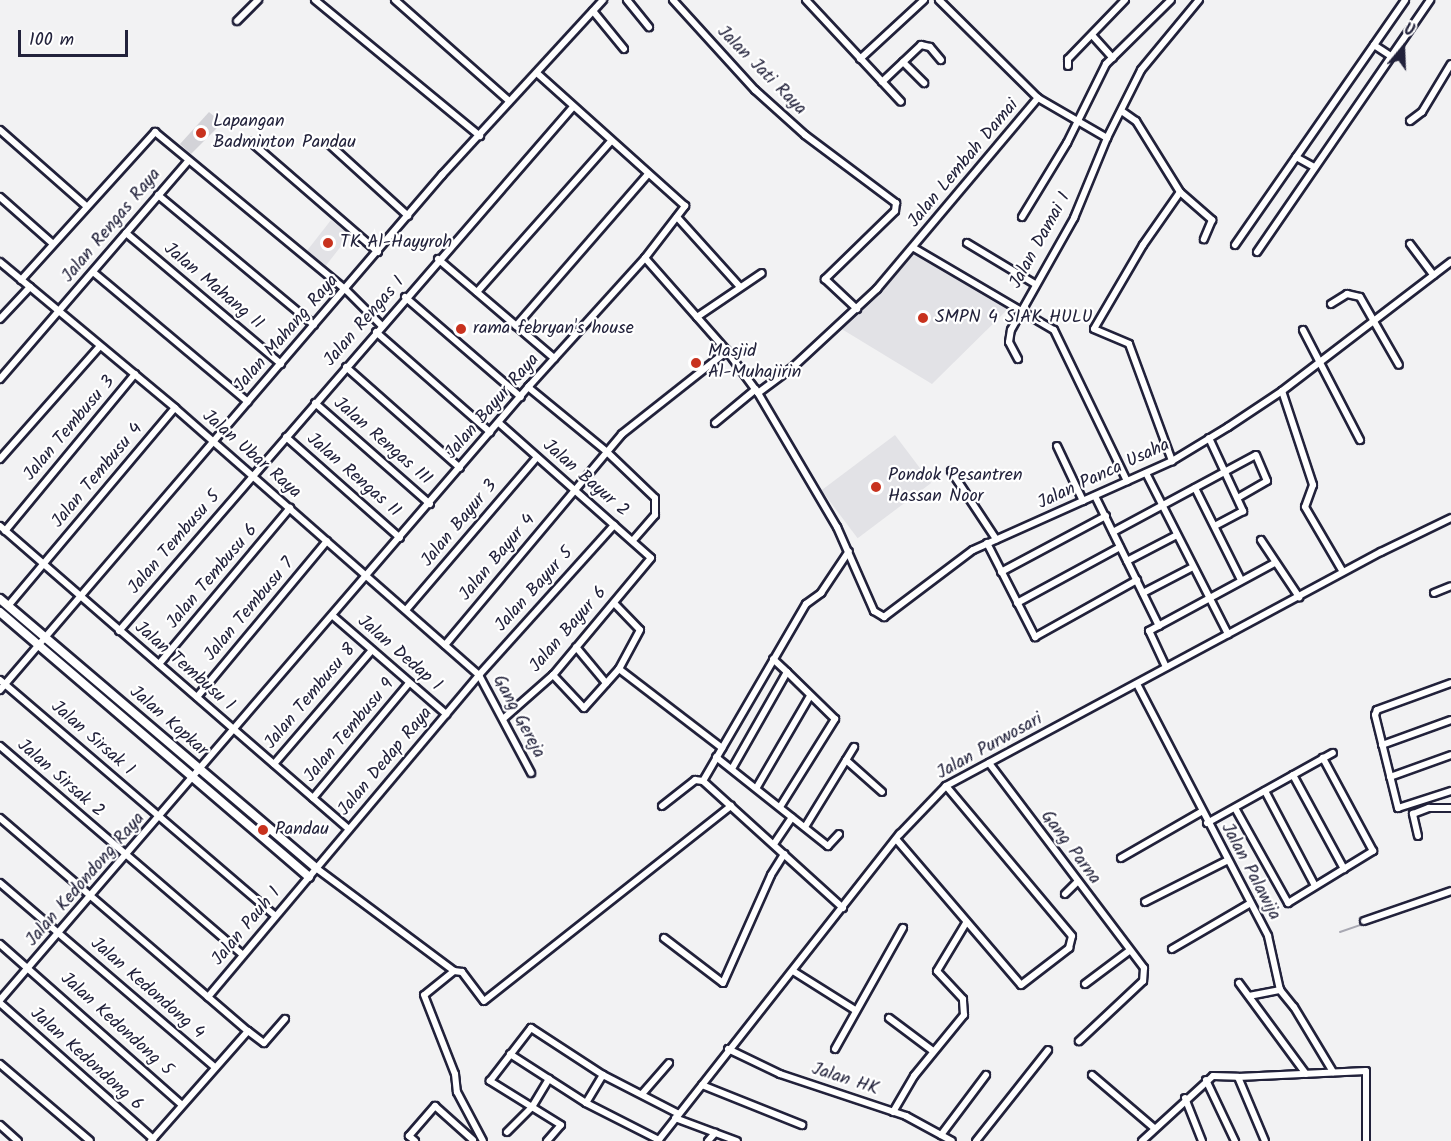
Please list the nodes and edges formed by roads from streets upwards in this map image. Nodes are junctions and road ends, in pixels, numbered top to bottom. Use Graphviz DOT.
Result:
graph roads {
  1 [pos="258,0"];
  2 [pos="315,0"];
  3 [pos="395,0"];
  4 [pos="603,0"];
  5 [pos="627,0"];
  6 [pos="673,0"];
  7 [pos="806,0"];
  8 [pos="924,0"];
  9 [pos="939,0"];
  10 [pos="1125,0"];
  11 [pos="1171,0"];
  12 [pos="1199,0"];
  13 [pos="1405,0"];
  14 [pos="1431,0"];
  15 [pos="593,10"];
  16 [pos="237,21"];
  17 [pos="649,27"];
  18 [pos="1092,35"];
  19 [pos="1374,45"];
  20 [pos="624,49"];
  21 [pos="1391,56"];
  22 [pos="1113,58"];
  23 [pos="860,59"];
  24 [pos="941,60"];
  25 [pos="903,62"];
  26 [pos="1451,64"];
  27 [pos="1068,66"];
  28 [pos="537,73"];
  29 [pos="882,82"];
  30 [pos="924,83"];
  31 [pos="1038,98"];
  32 [pos="509,101"];
  33 [pos="901,102"];
  34 [pos="572,108"];
  35 [pos="1123,112"];
  36 [pos="1078,121"];
  37 [pos="1410,121"];
  38 [pos="0,130"];
  39 [pos="480,136"];
  40 [pos="1107,138"];
  41 [pos="251,142"];
  42 [pos="610,142"];
  43 [pos="329,144"];
  44 [pos="1296,157"];
  45 [pos="188,161"];
  46 [pos="1314,168"];
  47 [pos="648,174"];
  48 [pos="1180,192"];
  49 [pos="158,195"];
  50 [pos="0,197"];
  51 [pos="85,205"];
  52 [pos="408,216"];
  53 [pos="677,216"];
  54 [pos="1022,218"];
  55 [pos="126,233"];
  56 [pos="1204,239"];
  57 [pos="52,243"];
  58 [pos="967,243"];
  59 [pos="1410,244"];
  60 [pos="1235,245"];
  61 [pos="914,248"];
  62 [pos="378,252"];
  63 [pos="1257,252"];
  64 [pos="645,258"];
  65 [pos="438,259"];
  66 [pos="0,262"];
  67 [pos="1451,262"];
  68 [pos="93,272"];
  69 [pos="762,273"];
  70 [pos="1433,275"];
  71 [pos="21,280"];
  72 [pos="1035,284"];
  73 [pos="30,287"];
  74 [pos="740,287"];
  75 [pos="346,290"];
  76 [pos="477,292"];
  77 [pos="405,297"];
  78 [pos="1330,304"];
  79 [pos="857,309"];
  80 [pos="1020,310"];
  81 [pos="60,312"];
  82 [pos="698,317"];
  83 [pos="0,319"];
  84 [pos="1375,319"];
  85 [pos="314,325"];
  86 [pos="382,326"];
  87 [pos="516,326"];
  88 [pos="1304,330"];
  89 [pos="376,332"];
  90 [pos="99,346"];
  91 [pos="728,351"];
  92 [pos="554,358"];
  93 [pos="1018,358"];
  94 [pos="1320,363"];
  95 [pos="281,364"];
  96 [pos="1399,365"];
  97 [pos="346,367"];
  98 [pos="135,374"];
  99 [pos="0,379"];
  100 [pos="528,387"];
  101 [pos="757,391"];
  102 [pos="1282,391"];
  103 [pos="520,397"];
  104 [pos="248,402"];
  105 [pos="315,403"];
  106 [pos="175,408"];
  107 [pos="499,423"];
  108 [pos="715,423"];
  109 [pos="490,432"];
  110 [pos="286,437"];
  111 [pos="1209,438"];
  112 [pos="1360,440"];
  113 [pos="215,443"];
  114 [pos="1057,446"];
  115 [pos="607,452"];
  116 [pos="537,457"];
  117 [pos="0,459"];
  118 [pos="1172,461"];
  119 [pos="460,468"];
  120 [pos="951,471"];
  121 [pos="1225,472"];
  122 [pos="1146,473"];
  123 [pos="253,475"];
  124 [pos="1127,481"];
  125 [pos="1195,488"];
  126 [pos="575,490"];
  127 [pos="1095,496"];
  128 [pos="1237,498"];
  129 [pos="1083,501"];
  130 [pos="430,504"];
  131 [pos="1162,505"];
  132 [pos="290,508"];
  133 [pos="1106,516"];
  134 [pos="1451,518"];
  135 [pos="614,525"];
  136 [pos="1215,526"];
  137 [pos="2,529"];
  138 [pos="1113,532"];
  139 [pos="1177,535"];
  140 [pos="400,538"];
  141 [pos="996,539"];
  142 [pos="633,540"];
  143 [pos="1261,540"];
  144 [pos="327,541"];
  145 [pos="987,543"];
  146 [pos="1120,547"];
  147 [pos="849,551"];
  148 [pos="651,558"];
  149 [pos="1127,561"];
  150 [pos="1275,562"];
  151 [pos="43,564"];
  152 [pos="1193,567"];
  153 [pos="1001,572"];
  154 [pos="1343,572"];
  155 [pos="367,576"];
  156 [pos="1137,580"];
  157 [pos="1241,580"];
  158 [pos="1451,586"];
  159 [pos="1143,593"];
  160 [pos="1434,593"];
  161 [pos="81,597"];
  162 [pos="1299,597"];
  163 [pos="1208,598"];
  164 [pos="0,599"];
  165 [pos="614,603"];
  166 [pos="1017,603"];
  167 [pos="4,609"];
  168 [pos="406,610"];
  169 [pos="333,616"];
  170 [pos="1159,626"];
  171 [pos="119,631"];
  172 [pos="1228,634"];
  173 [pos="46,638"];
  174 [pos="445,645"];
  175 [pos="39,646"];
  176 [pos="576,647"];
  177 [pos="372,650"];
  178 [pos="773,659"];
  179 [pos="159,664"];
  180 [pos="1166,668"];
  181 [pos="619,669"];
  182 [pos="787,672"];
  183 [pos="479,675"];
  184 [pos="553,675"];
  185 [pos="3,682"];
  186 [pos="606,682"];
  187 [pos="409,683"];
  188 [pos="1451,683"];
  189 [pos="1137,684"];
  190 [pos="0,690"];
  191 [pos="810,696"];
  192 [pos="196,697"];
  193 [pos="446,714"];
  194 [pos="504,718"];
  195 [pos="1451,720"];
  196 [pos="234,729"];
  197 [pos="1382,745"];
  198 [pos="0,746"];
  199 [pos="854,747"];
  200 [pos="722,748"];
  201 [pos="1333,753"];
  202 [pos="1451,755"];
  203 [pos="716,757"];
  204 [pos="1323,759"];
  205 [pos="846,760"];
  206 [pos="989,763"];
  207 [pos="274,764"];
  208 [pos="733,767"];
  209 [pos="200,770"];
  210 [pos="531,773"];
  211 [pos="1293,775"];
  212 [pos="1390,777"];
  213 [pos="193,778"];
  214 [pos="703,781"];
  215 [pos="946,786"];
  216 [pos="757,787"];
  217 [pos="1451,790"];
  218 [pos="1265,791"];
  219 [pos="882,792"];
  220 [pos="313,798"];
  221 [pos="662,806"];
  222 [pos="731,806"];
  223 [pos="780,807"];
  224 [pos="1235,808"];
  225 [pos="1451,808"];
  226 [pos="1201,812"];
  227 [pos="792,817"];
  228 [pos="0,818"];
  229 [pos="160,818"];
  230 [pos="1207,823"];
  231 [pos="805,827"];
  232 [pos="349,829"];
  233 [pos="839,834"];
  234 [pos="1418,836"];
  235 [pos="896,839"];
  236 [pos="774,844"];
  237 [pos="784,854"];
  238 [pos="303,857"];
  239 [pos="126,858"];
  240 [pos="1120,858"];
  241 [pos="1226,861"];
  242 [pos="297,867"];
  243 [pos="316,868"];
  244 [pos="1344,869"];
  245 [pos="309,877"];
  246 [pos="1078,881"];
  247 [pos="0,883"];
  248 [pos="1316,886"];
  249 [pos="1451,891"];
  250 [pos="1065,894"];
  251 [pos="91,897"];
  252 [pos="1145,902"];
  253 [pos="1249,904"];
  254 [pos="843,908"];
  255 [pos="275,916"];
  256 [pos="1364,921"];
  257 [pos="966,923"];
  258 [pos="903,928"];
  259 [pos="60,934"];
  260 [pos="664,938"];
  261 [pos="0,944"];
  262 [pos="1172,949"];
  263 [pos="1129,951"];
  264 [pos="242,954"];
  265 [pos="30,968"];
  266 [pos="454,971"];
  267 [pos="793,971"];
  268 [pos="1239,983"];
  269 [pos="1085,984"];
  270 [pos="1280,990"];
  271 [pos="1249,996"];
  272 [pos="208,997"];
  273 [pos="0,1001"];
  274 [pos="855,1010"];
  275 [pos="889,1018"];
  276 [pos="285,1019"];
  277 [pos="248,1031"];
  278 [pos="1079,1041"];
  279 [pos="728,1049"];
  280 [pos="835,1049"];
  281 [pos="1048,1050"];
  282 [pos="933,1051"];
  283 [pos="510,1054"];
  284 [pos="669,1063"];
  285 [pos="0,1064"];
  286 [pos="215,1067"];
  287 [pos="1333,1072"];
  288 [pos="1306,1074"];
  289 [pos="603,1075"];
  290 [pos="986,1075"];
  291 [pos="1092,1075"];
  292 [pos="1238,1077"];
  293 [pos="549,1079"];
  294 [pos="1206,1080"];
  295 [pos="702,1084"];
  296 [pos="642,1094"];
  297 [pos="1185,1098"];
  298 [pos="586,1102"];
  299 [pos="182,1105"];
  300 [pos="532,1107"];
  301 [pos="893,1112"];
  302 [pos="677,1116"];
  303 [pos="0,1125"];
  304 [pos="802,1125"];
  305 [pos="1154,1128"];
  306 [pos="507,1132"];
  307 [pos="714,1133"];
  308 [pos="941,1135"];
  309 [pos="477,1139"];
  310 [pos="152,1140"];
  311 [pos="658,1140"];
  312 [pos="18,1141"];
  313 [pos="90,1141"];
  314 [pos="415,1141"];
  315 [pos="547,1141"];
  316 [pos="708,1141"];
  317 [pos="737,1141"];
  318 [pos="952,1141"];
  319 [pos="976,1141"];
  320 [pos="1142,1141"];
  321 [pos="1202,1141"];
  322 [pos="1235,1141"];
  323 [pos="1265,1141"];
  324 [pos="1366,1141"];
  1 -- 16 [label="street"];
  2 -- 39 [label="street"];
  3 -- 32 [label="street"];
  4 -- 15 [label="street, Jalan Mahang Raya"];
  5 -- 17 [label="street"];
  6 -- 79 [label="street, Jalan Jati Raya"];
  7 -- 23 [label="street"];
  8 -- 23 [label="street"];
  9 -- 31 [label="street"];
  10 -- 18 [label="street"];
  11 -- 22 [label="street"];
  12 -- 35 [label="street"];
  13 -- 19 [label="street"];
  14 -- 21 [label="street"];
  15 -- 20 [label="street"];
  15 -- 28 [label="street, Jalan Mahang Raya"];
  18 -- 22 [label="street"];
  18 -- 27 [label="street"];
  19 -- 21 [label="street"];
  19 -- 44 [label="street"];
  21 -- 46 [label="street"];
  22 -- 36 [label="street"];
  23 -- 29 [label="street"];
  24 -- 25 [label="street"];
  25 -- 29 [label="street"];
  25 -- 30 [label="street"];
  26 -- 37 [label="street"];
  28 -- 32 [label="street, Jalan Mahang Raya"];
  28 -- 34 [label="street"];
  29 -- 33 [label="street"];
  31 -- 36 [label="street, Jalan Lembah Damai"];
  31 -- 61 [label="street, Jalan Lembah Damai"];
  32 -- 39 [label="street, Jalan Mahang Raya"];
  34 -- 42 [label="street"];
  34 -- 65 [label="street, Jalan Rengas I"];
  35 -- 40 [label="street"];
  35 -- 48 [label="street"];
  36 -- 40 [label="street, Jalan Lembah Damai"];
  36 -- 54 [label="street"];
  38 -- 51 [label="street"];
  39 -- 52 [label="street, Jalan Mahang Raya"];
  40 -- 72 [label="street, Jalan Damai I"];
  41 -- 62 [label="street"];
  42 -- 47 [label="street"];
  42 -- 76 [label="street"];
  43 -- 52 [label="street"];
  44 -- 46 [label="street"];
  44 -- 60 [label="street"];
  45 -- 49 [label="street, Jalan Rengas Raya"];
  45 -- 51 [label="street"];
  45 -- 75 [label="street"];
  46 -- 63 [label="street"];
  47 -- 53 [label="street"];
  47 -- 87 [label="street"];
  48 -- 56 [label="street"];
  48 -- 118 [label="street"];
  49 -- 55 [label="street, Jalan Rengas Raya"];
  49 -- 85 [label="street"];
  50 -- 57 [label="street"];
  51 -- 57 [label="street"];
  52 -- 62 [label="street, Jalan Mahang Raya"];
  53 -- 64 [label="street, Jalan Bayur Raya"];
  53 -- 74 [label="street"];
  55 -- 68 [label="street, Jalan Rengas Raya"];
  55 -- 95 [label="street, Jalan Mahang II"];
  57 -- 71 [label="street"];
  58 -- 72 [label="street"];
  59 -- 70 [label="street"];
  61 -- 79 [label="street, Jalan Lembah Damai"];
  61 -- 80 [label="street"];
  62 -- 75 [label="street, Jalan Mahang Raya"];
  64 -- 82 [label="street, Jalan Panca Usaha"];
  64 -- 92 [label="street, Jalan Bayur Raya"];
  65 -- 76 [label="street"];
  65 -- 77 [label="street, Jalan Rengas I"];
  66 -- 71 [label="street, Jalan Ubar Raya"];
  67 -- 70 [label="street, Jalan Panca Usaha"];
  68 -- 81 [label="street, Jalan Rengas Raya"];
  68 -- 104 [label="street"];
  69 -- 74 [label="street"];
  70 -- 84 [label="street, Jalan Panca Usaha"];
  71 -- 73 [label="street, Jalan Ubar Raya"];
  72 -- 80 [label="street, Jalan Damai I"];
  73 -- 81 [label="street, Jalan Ubar Raya"];
  73 -- 83 [label="street"];
  74 -- 82 [label="street"];
  75 -- 85 [label="street, Jalan Mahang Raya"];
  75 -- 86 [label="street"];
  76 -- 87 [label="street"];
  77 -- 86 [label="street, Jalan Rengas I"];
  77 -- 103 [label="street"];
  78 -- 84 [label="street"];
  79 -- 101 [label="street, Jalan Lembah Damai"];
  80 -- 93 [label="street, Jalan Damai I"];
  80 -- 124 [label="street"];
  81 -- 90 [label="street, Jalan Ubar Raya"];
  81 -- 99 [label="street, Jalan Rengas Raya"];
  82 -- 91 [label="street, Jalan Panca Usaha"];
  84 -- 94 [label="street, Jalan Panca Usaha"];
  84 -- 96 [label="street"];
  85 -- 95 [label="street, Jalan Mahang Raya"];
  86 -- 89 [label="street, Jalan Rengas I"];
  87 -- 92 [label="street"];
  88 -- 94 [label="street"];
  89 -- 97 [label="street, Jalan Rengas I"];
  89 -- 109 [label="street"];
  90 -- 98 [label="street, Jalan Ubar Raya"];
  90 -- 117 [label="street"];
  91 -- 101 [label="street, Jalan Panca Usaha"];
  91 -- 115 [label="street, Jalan Bayur 4"];
  92 -- 100 [label="street, Jalan Bayur Raya"];
  94 -- 102 [label="street, Jalan Panca Usaha"];
  94 -- 112 [label="street"];
  95 -- 104 [label="street, Jalan Mahang Raya"];
  97 -- 105 [label="street, Jalan Rengas I"];
  97 -- 119 [label="street"];
  98 -- 106 [label="street, Jalan Ubar Raya"];
  98 -- 137 [label="street, Jalan Tembusu 3"];
  100 -- 103 [label="street, Jalan Bayur Raya"];
  100 -- 115 [label="street"];
  101 -- 108 [label="street, Jalan Lembah Damai"];
  101 -- 147 [label="street, Jalan Panca Usaha"];
  102 -- 111 [label="street, Jalan Panca Usaha"];
  102 -- 154 [label="street"];
  103 -- 107 [label="street, Jalan Bayur Raya"];
  104 -- 113 [label="street, Jalan Mahang Raya"];
  105 -- 110 [label="street, Jalan Rengas I"];
  105 -- 130 [label="street, Jalan Rengas III"];
  106 -- 113 [label="street, Jalan Ubar Raya"];
  106 -- 151 [label="street, Jalan Tembusu 4"];
  107 -- 109 [label="street, Jalan Bayur Raya"];
  107 -- 116 [label="street, Jalan Bayur 2"];
  109 -- 119 [label="street, Jalan Bayur Raya"];
  110 -- 123 [label="street, Jalan Rengas I"];
  110 -- 140 [label="street, Jalan Rengas II"];
  111 -- 118 [label="street, Jalan Panca Usaha"];
  111 -- 121 [label="street"];
  113 -- 123 [label="street, Jalan Ubar Raya"];
  113 -- 161 [label="street, Jalan Mahang Raya"];
  114 -- 129 [label="street"];
  115 -- 126 [label="street, Jalan Bayur 4"];
  115 -- 142 [label="street"];
  116 -- 126 [label="street, Jalan Bayur 2"];
  116 -- 168 [label="street, Jalan Bayur 3"];
  118 -- 122 [label="street, Jalan Panca Usaha"];
  119 -- 130 [label="street, Jalan Bayur Raya"];
  120 -- 141 [label="street"];
  121 -- 125 [label="street"];
  121 -- 128 [label="street"];
  121 -- 128 [label="street"];
  122 -- 124 [label="street, Jalan Panca Usaha"];
  122 -- 131 [label="street"];
  123 -- 132 [label="street, Jalan Ubar Raya"];
  123 -- 171 [label="street, Jalan Tembusu 5"];
  124 -- 127 [label="street, Jalan Panca Usaha"];
  125 -- 131 [label="street"];
  125 -- 136 [label="street"];
  126 -- 135 [label="street, Jalan Bayur 2"];
  126 -- 174 [label="street, Jalan Bayur 4"];
  127 -- 129 [label="street, Jalan Panca Usaha"];
  127 -- 133 [label="street"];
  128 -- 136 [label="street"];
  129 -- 141 [label="street, Jalan Panca Usaha"];
  130 -- 140 [label="street, Jalan Bayur Raya"];
  131 -- 138 [label="street"];
  131 -- 139 [label="street"];
  132 -- 144 [label="street, Jalan Ubar Raya"];
  132 -- 179 [label="street, Jalan Tembusu 6"];
  133 -- 138 [label="street"];
  133 -- 153 [label="street"];
  134 -- 154 [label="street, Jalan Purwosari"];
  135 -- 142 [label="street, Jalan Bayur 2"];
  135 -- 183 [label="street, Jalan Bayur 5"];
  136 -- 157 [label="street"];
  137 -- 151 [label="street, Jalan Tembusu 1"];
  138 -- 146 [label="street"];
  139 -- 149 [label="street"];
  139 -- 152 [label="street"];
  140 -- 155 [label="street, Jalan Bayur Raya"];
  141 -- 145 [label="street, Jalan Panca Usaha"];
  142 -- 148 [label="street, Jalan Bayur 2"];
  143 -- 150 [label="street"];
  144 -- 155 [label="street, Jalan Ubar Raya"];
  144 -- 192 [label="street, Jalan Tembusu 7"];
  145 -- 147 [label="street, Jalan Panca Usaha"];
  145 -- 153 [label="street"];
  146 -- 149 [label="street"];
  146 -- 166 [label="street"];
  147 -- 178 [label="street"];
  148 -- 165 [label="street, Jalan Bayur 6"];
  149 -- 156 [label="street"];
  150 -- 157 [label="street"];
  150 -- 162 [label="street"];
  151 -- 161 [label="street, Jalan Tembusu 1"];
  151 -- 167 [label="street, Jalan Tembusu 4"];
  152 -- 159 [label="street"];
  152 -- 163 [label="street"];
  153 -- 166 [label="street"];
  154 -- 162 [label="street, Jalan Purwosari"];
  155 -- 168 [label="street, Jalan Ubar Raya"];
  155 -- 169 [label="street, Jalan Bayur Raya"];
  156 -- 159 [label="street"];
  156 -- 166 [label="street"];
  157 -- 163 [label="street"];
  158 -- 160 [label="street"];
  159 -- 170 [label="street"];
  161 -- 171 [label="street, Jalan Tembusu 1"];
  161 -- 173 [label="street, Jalan Mahang Raya"];
  162 -- 172 [label="street, Jalan Purwosari"];
  163 -- 170 [label="street"];
  163 -- 172 [label="street"];
  164 -- 167 [label="street, Jalan Kopkar"];
  165 -- 176 [label="street, Jalan Bayur 6"];
  165 -- 181 [label="street"];
  167 -- 173 [label="street, Jalan Kopkar"];
  167 -- 175 [label="street, Jalan Kopkar"];
  168 -- 174 [label="street, Jalan Ubar Raya"];
  169 -- 177 [label="street, Jalan Dedap 1"];
  169 -- 196 [label="street, Jalan Bayur Raya"];
  170 -- 180 [label="street"];
  171 -- 179 [label="street, Jalan Tembusu 1"];
  172 -- 180 [label="street, Jalan Purwosari"];
  173 -- 175 [label="street, Jalan Mahang Raya"];
  173 -- 209 [label="street, Jalan Kopkar"];
  174 -- 183 [label="street, Jalan Ubar Raya"];
  175 -- 185 [label="street, Jalan Mahang Raya"];
  175 -- 213 [label="street, Jalan Kopkar"];
  176 -- 184 [label="street, Jalan Bayur 6"];
  176 -- 186 [label="street"];
  177 -- 187 [label="street, Jalan Dedap 1"];
  177 -- 207 [label="street, Jalan Tembusu 8"];
  178 -- 182 [label="street"];
  178 -- 200 [label="street"];
  179 -- 192 [label="street, Jalan Tembusu 1"];
  180 -- 189 [label="street, Jalan Purwosari"];
  181 -- 186 [label="street"];
  181 -- 200 [label="street"];
  182 -- 191 [label="street"];
  182 -- 208 [label="street"];
  183 -- 193 [label="street, Jalan Dedap Raya"];
  183 -- 194 [label="street, Gang Gereja"];
  184 -- 186 [label="street"];
  184 -- 194 [label="street, Jalan Bayur 6"];
  185 -- 190 [label="street, Jalan Mahang Raya"];
  185 -- 229 [label="street, Jalan Sirsak 1"];
  187 -- 193 [label="street, Jalan Dedap 1"];
  187 -- 220 [label="street, Jalan Tembusu 9"];
  188 -- 197 [label="street"];
  189 -- 206 [label="street, Jalan Purwosari"];
  189 -- 226 [label="street, Jalan Palawija"];
  191 -- 216 [label="street"];
  191 -- 223 [label="street"];
  192 -- 196 [label="street, Jalan Tembusu 1"];
  193 -- 232 [label="street, Jalan Dedap Raya"];
  194 -- 210 [label="street, Gang Gereja"];
  195 -- 197 [label="street"];
  196 -- 207 [label="street, Jalan Tembusu 1"];
  196 -- 209 [label="street, Jalan Bayur Raya"];
  197 -- 212 [label="street"];
  198 -- 239 [label="street, Jalan Sirsak 2"];
  199 -- 205 [label="street"];
  200 -- 203 [label="street"];
  201 -- 204 [label="street"];
  202 -- 212 [label="street"];
  203 -- 208 [label="street"];
  203 -- 214 [label="street"];
  204 -- 211 [label="street"];
  204 -- 244 [label="street"];
  205 -- 219 [label="street"];
  205 -- 231 [label="street"];
  206 -- 215 [label="street, Jalan Purwosari"];
  206 -- 246 [label="street, Gang Parna"];
  207 -- 220 [label="street, Jalan Tembusu 1"];
  208 -- 216 [label="street"];
  209 -- 213 [label="street, Jalan Bayur Raya"];
  209 -- 238 [label="street, Jalan Kopkar"];
  211 -- 218 [label="street"];
  211 -- 244 [label="street"];
  212 -- 217 [label="street"];
  213 -- 229 [label="street, Jalan Kedondong Raya"];
  213 -- 242 [label="street, Jalan Kopkar"];
  214 -- 221 [label="street"];
  214 -- 222 [label="street"];
  215 -- 235 [label="street, Jalan Purwosari"];
  215 -- 257 [label="street"];
  216 -- 223 [label="street"];
  218 -- 224 [label="street"];
  218 -- 248 [label="street"];
  220 -- 232 [label="street, Jalan Tembusu 1"];
  222 -- 236 [label="street"];
  222 -- 266 [label="street"];
  223 -- 227 [label="street"];
  224 -- 230 [label="street"];
  224 -- 248 [label="street"];
  225 -- 234 [label="street"];
  226 -- 230 [label="street, Jalan Palawija"];
  226 -- 240 [label="street"];
  227 -- 231 [label="street"];
  227 -- 236 [label="street"];
  228 -- 251 [label="street"];
  229 -- 239 [label="street, Jalan Kedondong Raya"];
  229 -- 255 [label="street, Jalan Sirsak 1"];
  230 -- 241 [label="street, Jalan Palawija"];
  231 -- 233 [label="street"];
  232 -- 243 [label="street, Jalan Dedap Raya"];
  235 -- 254 [label="street, Jalan Purwosari"];
  235 -- 257 [label="street"];
  236 -- 237 [label="street"];
  237 -- 254 [label="street"];
  237 -- 260 [label="street"];
  238 -- 242 [label="street"];
  238 -- 243 [label="street, Jalan Kopkar"];
  239 -- 251 [label="street, Jalan Kedondong Raya"];
  239 -- 264 [label="street, Jalan Sirsak 2"];
  241 -- 252 [label="street"];
  241 -- 253 [label="street, Jalan Palawija"];
  242 -- 245 [label="street, Jalan Kopkar"];
  243 -- 245 [label="street, Jalan Dedap Raya"];
  243 -- 266 [label="street"];
  244 -- 248 [label="street"];
  245 -- 255 [label="street, Jalan Pauh 1"];
  246 -- 250 [label="street"];
  246 -- 263 [label="street, Gang Parna"];
  247 -- 259 [label="street, Jalan Kedondong 4"];
  249 -- 256 [label="street"];
  251 -- 259 [label="street, Jalan Kedondong Raya"];
  251 -- 272 [label="street"];
  253 -- 262 [label="street"];
  253 -- 270 [label="street, Jalan Palawija"];
  254 -- 267 [label="street, Jalan Purwosari"];
  255 -- 264 [label="street, Jalan Pauh 1"];
  257 -- 282 [label="street"];
  258 -- 274 [label="street"];
  259 -- 265 [label="street, Jalan Kedondong Raya"];
  259 -- 286 [label="street, Jalan Kedondong 4"];
  261 -- 265 [label="street, Jalan Kedondong 5"];
  263 -- 269 [label="street"];
  263 -- 278 [label="street, Gang Parna"];
  264 -- 272 [label="street, Jalan Pauh 1"];
  265 -- 273 [label="street, Jalan Kedondong Raya"];
  265 -- 299 [label="street, Jalan Kedondong 5"];
  266 -- 309 [label="street"];
  267 -- 274 [label="street"];
  267 -- 279 [label="street, Jalan Purwosari"];
  268 -- 271 [label="street"];
  270 -- 271 [label="street"];
  270 -- 287 [label="street, Jalan Palawija"];
  271 -- 288 [label="street"];
  272 -- 277 [label="street"];
  273 -- 310 [label="street, Jalan Kedondong 6"];
  274 -- 280 [label="street"];
  275 -- 282 [label="street"];
  276 -- 277 [label="street"];
  277 -- 286 [label="street"];
  279 -- 295 [label="street, Jalan Purwosari"];
  279 -- 301 [label="street, Jalan HK"];
  281 -- 319 [label="street"];
  282 -- 301 [label="street"];
  283 -- 289 [label="street"];
  283 -- 293 [label="street"];
  283 -- 300 [label="street"];
  284 -- 296 [label="street"];
  285 -- 313 [label="street"];
  286 -- 299 [label="street"];
  287 -- 288 [label="street"];
  287 -- 324 [label="street"];
  288 -- 292 [label="street"];
  289 -- 296 [label="street"];
  289 -- 298 [label="street"];
  290 -- 308 [label="street"];
  291 -- 305 [label="street"];
  292 -- 294 [label="street"];
  292 -- 323 [label="street"];
  293 -- 298 [label="street"];
  293 -- 300 [label="street"];
  294 -- 297 [label="street"];
  294 -- 322 [label="street"];
  295 -- 302 [label="street, Jalan Purwosari"];
  295 -- 304 [label="street"];
  296 -- 302 [label="street"];
  297 -- 305 [label="street"];
  297 -- 321 [label="street"];
  298 -- 311 [label="street"];
  299 -- 310 [label="street"];
  300 -- 306 [label="street"];
  300 -- 315 [label="street"];
  301 -- 308 [label="street, Jalan HK"];
  302 -- 307 [label="street"];
  302 -- 311 [label="street, Jalan Purwosari"];
  303 -- 312 [label="street"];
  305 -- 320 [label="street"];
  307 -- 316 [label="street"];
  307 -- 317 [label="street"];
  308 -- 318 [label="street, Jalan HK"];
  309 -- 314 [label="street"];
}
